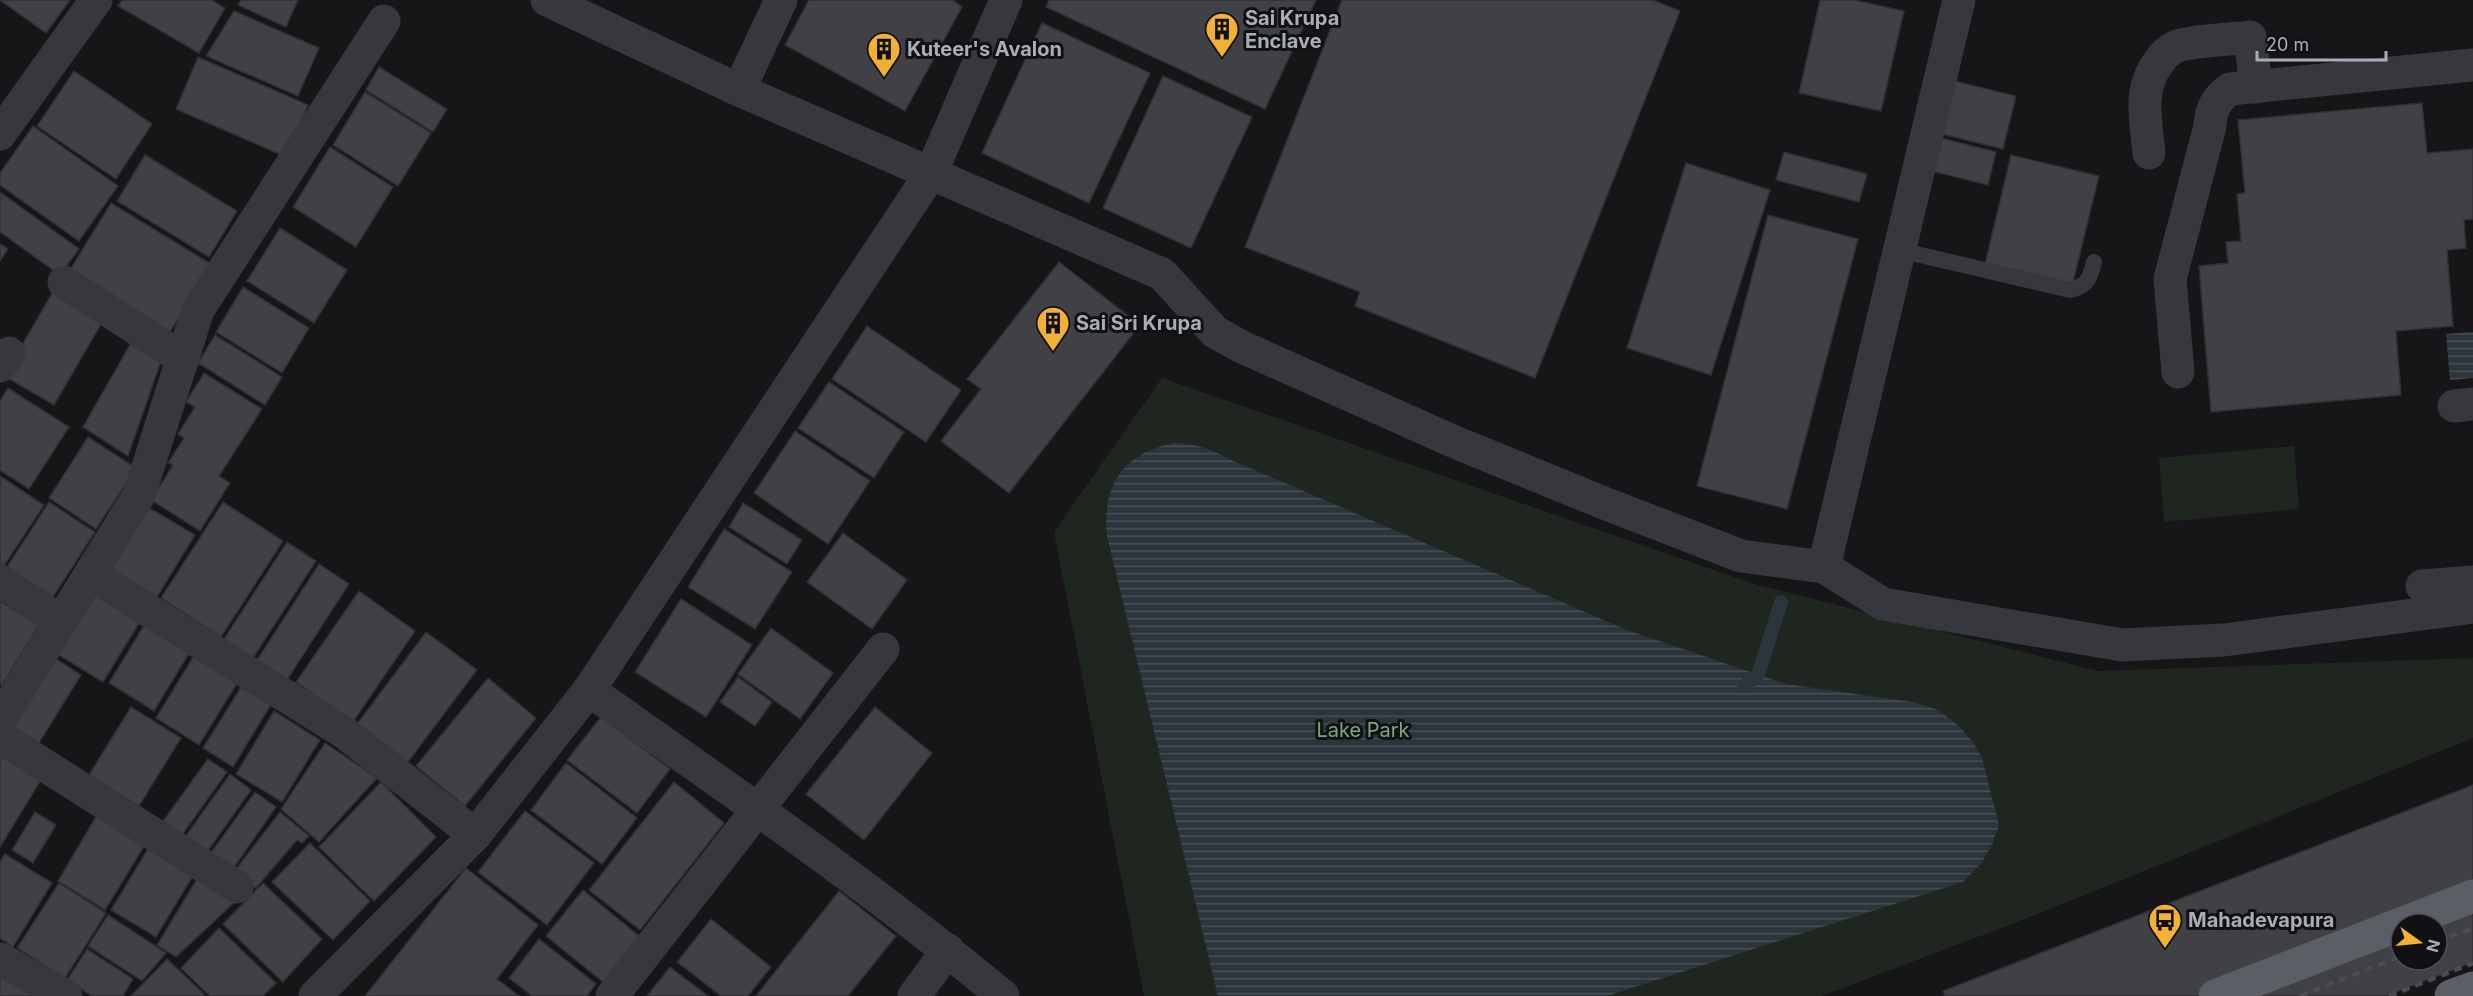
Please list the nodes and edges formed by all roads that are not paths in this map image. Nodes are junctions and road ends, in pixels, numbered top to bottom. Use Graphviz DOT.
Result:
graph roads {
  1 [pos="96,0"];
  2 [pos="547,0"];
  3 [pos="781,0"];
  4 [pos="1006,0"];
  5 [pos="1959,0"];
  6 [pos="384,21"];
  7 [pos="2473,65"];
  8 [pos="2256,87"];
  9 [pos="740,90"];
  10 [pos="0,134"];
  11 [pos="2149,153"];
  12 [pos="931,173"];
  13 [pos="1899,250"];
  14 [pos="2094,262"];
  15 [pos="64,282"];
  16 [pos="183,359"];
  17 [pos="2178,372"];
  18 [pos="1824,567"];
  19 [pos="90,574"];
  20 [pos="0,581"];
  21 [pos="2473,582"];
  22 [pos="2422,586"];
  23 [pos="2473,607"];
  24 [pos="62,621"];
  25 [pos="884,648"];
  26 [pos="589,690"];
  27 [pos="0,720"];
  28 [pos="0,737"];
  29 [pos="758,809"];
  30 [pos="475,835"];
  31 [pos="237,887"];
  32 [pos="2473,896"];
  33 [pos="948,950"];
  34 [pos="0,959"];
  35 [pos="2473,988"];
  36 [pos="66,996"];
  37 [pos="315,996"];
  38 [pos="612,996"];
  39 [pos="914,996"];
  40 [pos="1003,996"];
  41 [pos="2215,996"];
  42 [pos="2451,996"];
  1 -- 10 [label="street"];
  2 -- 9 [label="street"];
  3 -- 9 [label="street"];
  4 -- 12 [label="street"];
  5 -- 13 [label="street"];
  6 -- 16 [label="street"];
  7 -- 8 [label="street"];
  8 -- 11 [label="street"];
  8 -- 17 [label="street"];
  9 -- 12 [label="street"];
  12 -- 18 [label="street"];
  12 -- 26 [label="street"];
  13 -- 14 [label="lane"];
  13 -- 18 [label="street"];
  15 -- 16 [label="street"];
  16 -- 19 [label="street"];
  18 -- 23 [label="street"];
  19 -- 24 [label="street"];
  19 -- 30 [label="street"];
  20 -- 24 [label="street"];
  21 -- 22 [label="street"];
  24 -- 27 [label="street"];
  25 -- 29 [label="street"];
  26 -- 29 [label="street"];
  26 -- 30 [label="street"];
  28 -- 31 [label="street"];
  29 -- 33 [label="street"];
  29 -- 38 [label="street"];
  30 -- 37 [label="street"];
  32 -- 41 [label="highway"];
  33 -- 39 [label="street"];
  33 -- 40 [label="street"];
  34 -- 36 [label="street"];
  35 -- 42 [label="highway"];
}
